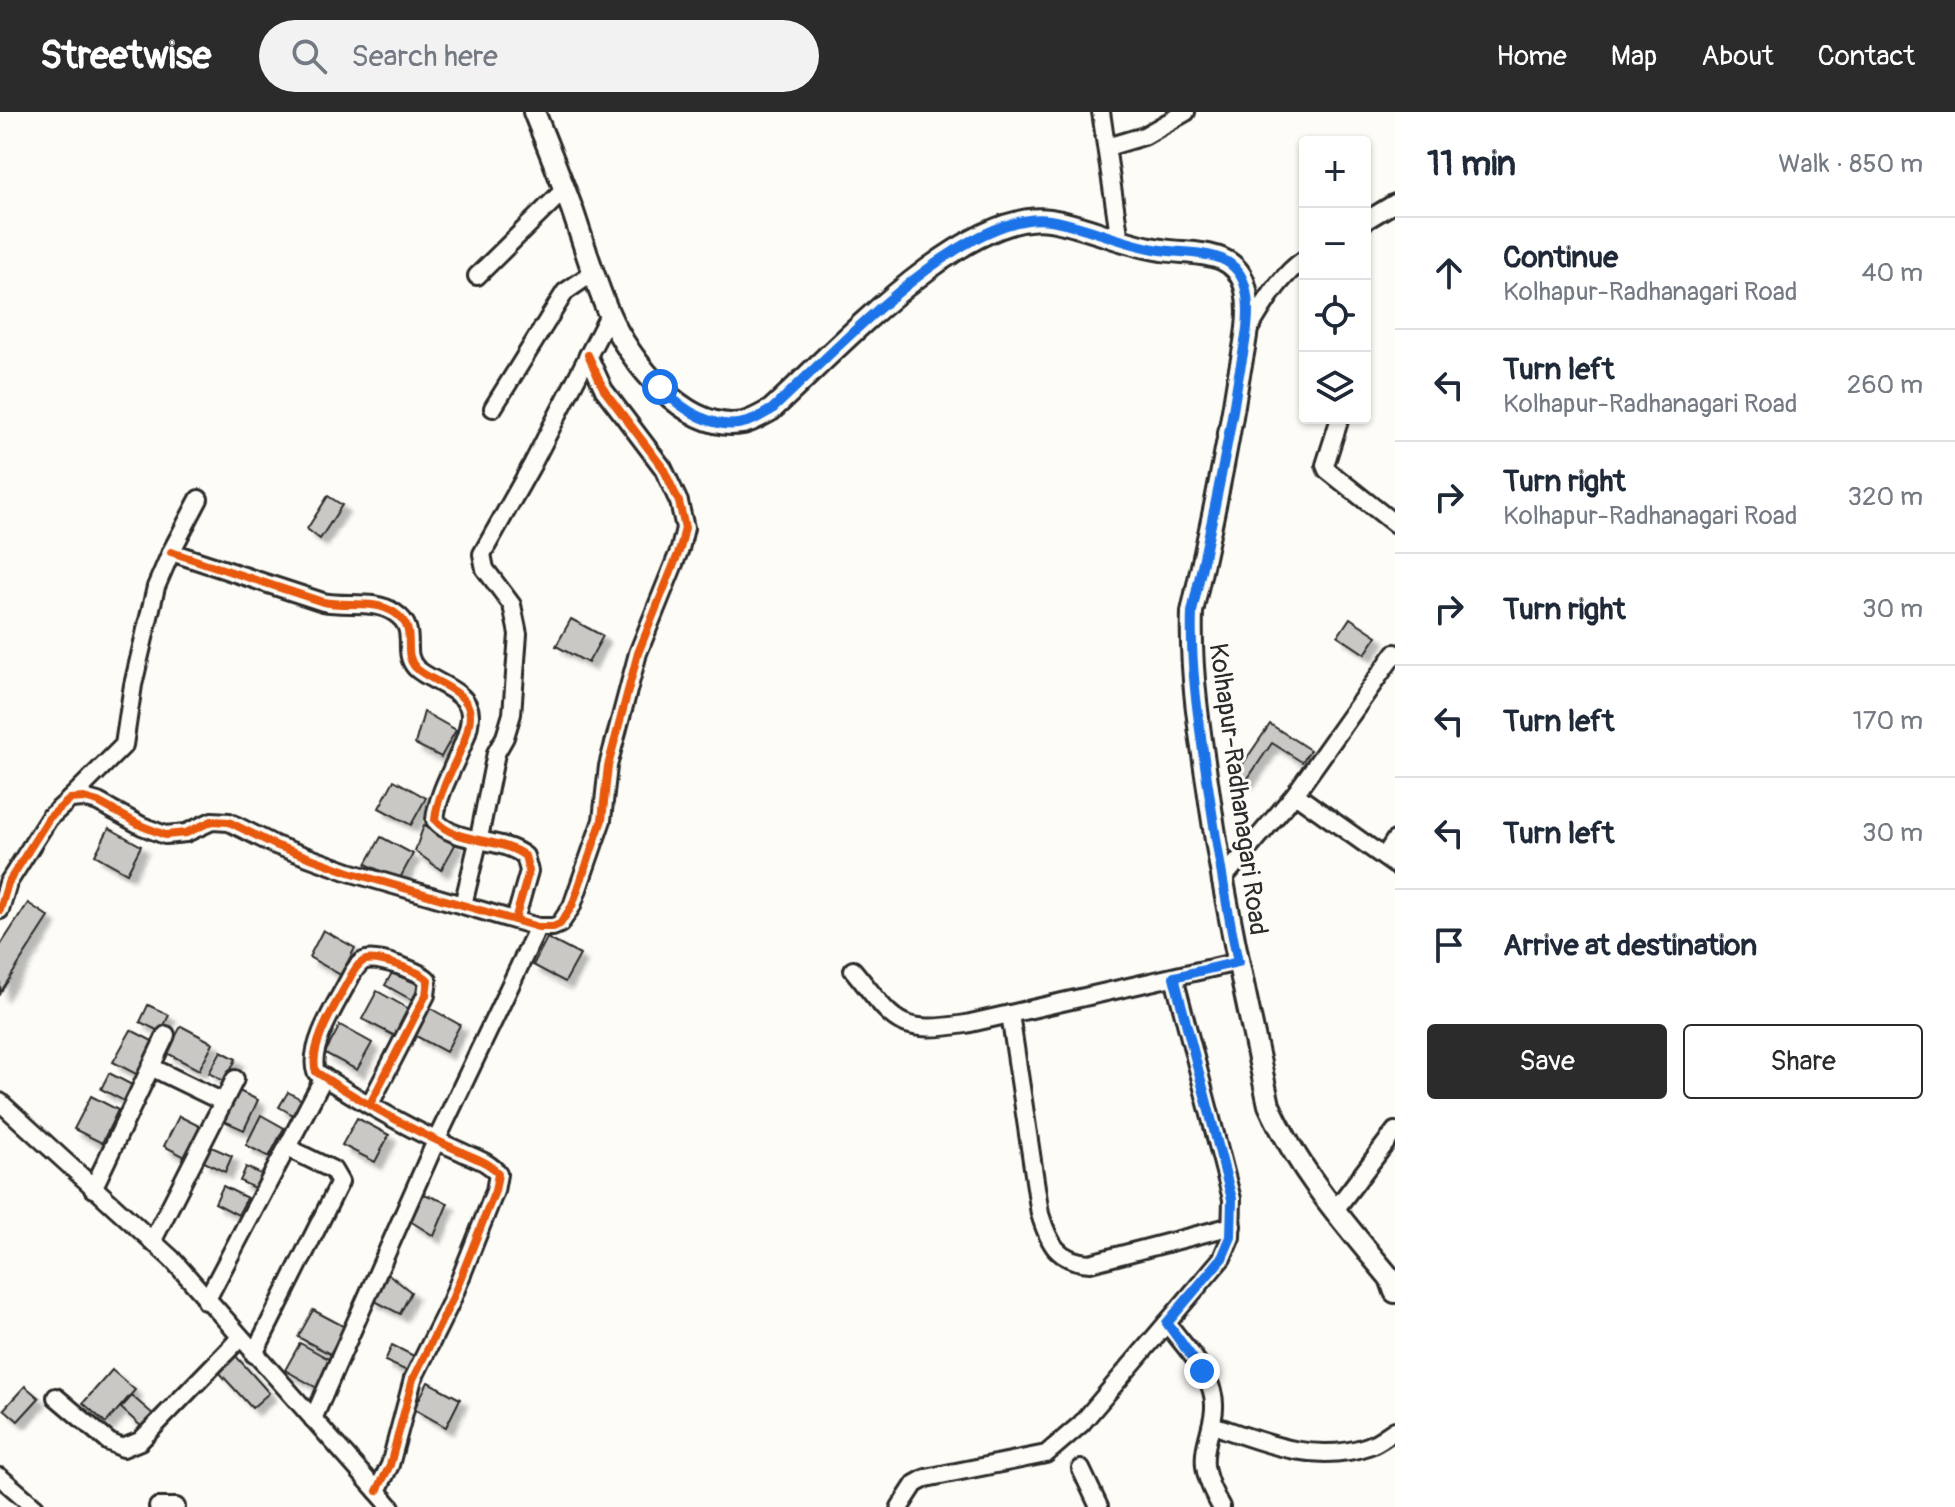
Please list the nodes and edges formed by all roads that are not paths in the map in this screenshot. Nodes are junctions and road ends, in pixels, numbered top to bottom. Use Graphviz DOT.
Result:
graph roads {
  1 [pos="534,112"];
  2 [pos="1101,112"];
  3 [pos="1186,112"];
  4 [pos="1107,147"];
  5 [pos="565,189"];
  6 [pos="1395,203"];
  7 [pos="1371,217"];
  8 [pos="1120,241"];
  9 [pos="1299,263"];
  10 [pos="594,272"];
  11 [pos="477,276"];
  12 [pos="609,315"];
  13 [pos="1246,333"];
  14 [pos="588,355"];
  15 [pos="493,408"];
  16 [pos="1338,424"];
  17 [pos="199,499"];
  18 [pos="1395,524"];
  19 [pos="171,552"];
  20 [pos="1395,653"];
  21 [pos="1295,794"];
  22 [pos="70,799"];
  23 [pos="479,838"];
  24 [pos="1395,840"];
  25 [pos="1389,861"];
  26 [pos="1221,881"];
  27 [pos="463,905"];
  28 [pos="0,910"];
  29 [pos="515,920"];
  30 [pos="538,927"];
  31 [pos="1238,962"];
  32 [pos="853,970"];
  33 [pos="1174,977"];
  34 [pos="1010,1014"];
  35 [pos="166,1035"];
  36 [pos="151,1067"];
  37 [pos="324,1077"];
  38 [pos="235,1079"];
  39 [pos="0,1102"];
  40 [pos="223,1102"];
  41 [pos="370,1104"];
  42 [pos="1395,1131"];
  43 [pos="436,1141"];
  44 [pos="288,1148"];
  45 [pos="93,1189"];
  46 [pos="1335,1210"];
  47 [pos="1232,1226"];
  48 [pos="152,1242"];
  49 [pos="1395,1292"];
  50 [pos="206,1301"];
  51 [pos="1167,1323"];
  52 [pos="240,1338"];
  53 [pos="254,1354"];
  54 [pos="56,1397"];
  55 [pos="313,1419"];
  56 [pos="1213,1425"];
  57 [pos="1395,1430"];
  58 [pos="1081,1469"];
  59 [pos="0,1477"];
  60 [pos="377,1491"];
  61 [pos="35,1507"];
  62 [pos="158,1507"];
  63 [pos="176,1507"];
  64 [pos="391,1507"];
  65 [pos="900,1507"];
  66 [pos="1099,1507"];
  67 [pos="1221,1507"];
  1 -- 5 [label="main road, Kolhapur-Radhanagari Road"];
  2 -- 4 [label="street"];
  3 -- 4 [label="street"];
  4 -- 8 [label="street"];
  5 -- 10 [label="main road, Kolhapur-Radhanagari Road"];
  5 -- 11 [label="street"];
  6 -- 7 [label="street"];
  8 -- 12 [label="main road, Kolhapur-Radhanagari Road"];
  8 -- 13 [label="main road, Kolhapur-Radhanagari Road"];
  9 -- 13 [label="street"];
  10 -- 12 [label="main road, Kolhapur-Radhanagari Road"];
  10 -- 15 [label="street"];
  12 -- 14 [label="street"];
  13 -- 26 [label="main road, Kolhapur-Radhanagari Road"];
  14 -- 23 [label="street"];
  14 -- 30 [label="street"];
  16 -- 18 [label="street"];
  17 -- 19 [label="street"];
  19 -- 22 [label="street"];
  19 -- 23 [label="street"];
  20 -- 21 [label="street"];
  21 -- 25 [label="street"];
  21 -- 26 [label="street"];
  22 -- 27 [label="street"];
  22 -- 28 [label="street"];
  23 -- 27 [label="street"];
  23 -- 29 [label="street"];
  24 -- 25 [label="street"];
  26 -- 31 [label="main road, Kolhapur-Radhanagari Road"];
  27 -- 29 [label="street"];
  29 -- 30 [label="street"];
  30 -- 43 [label="street"];
  31 -- 33 [label="street"];
  31 -- 46 [label="main road, Kolhapur-Radhanagari Road"];
  32 -- 34 [label="street"];
  33 -- 34 [label="street"];
  33 -- 47 [label="street"];
  34 -- 47 [label="street"];
  35 -- 36 [label="street"];
  36 -- 40 [label="street"];
  36 -- 45 [label="street"];
  37 -- 41 [label="street"];
  37 -- 41 [label="street"];
  37 -- 44 [label="street"];
  38 -- 40 [label="street"];
  39 -- 45 [label="street"];
  40 -- 48 [label="street"];
  41 -- 43 [label="street"];
  42 -- 46 [label="street"];
  43 -- 55 [label="street"];
  43 -- 60 [label="street"];
  44 -- 50 [label="street"];
  44 -- 53 [label="street"];
  45 -- 48 [label="street"];
  46 -- 49 [label="main road, Kolhapur-Radhanagari Road"];
  47 -- 51 [label="street"];
  48 -- 50 [label="street"];
  50 -- 52 [label="street"];
  51 -- 56 [label="street"];
  51 -- 65 [label="street"];
  52 -- 53 [label="street"];
  52 -- 54 [label="street"];
  53 -- 55 [label="street"];
  55 -- 60 [label="street"];
  56 -- 57 [label="street"];
  56 -- 67 [label="street"];
  58 -- 66 [label="street"];
  59 -- 61 [label="street"];
  60 -- 64 [label="street"];
  62 -- 63 [label="street"];
}
